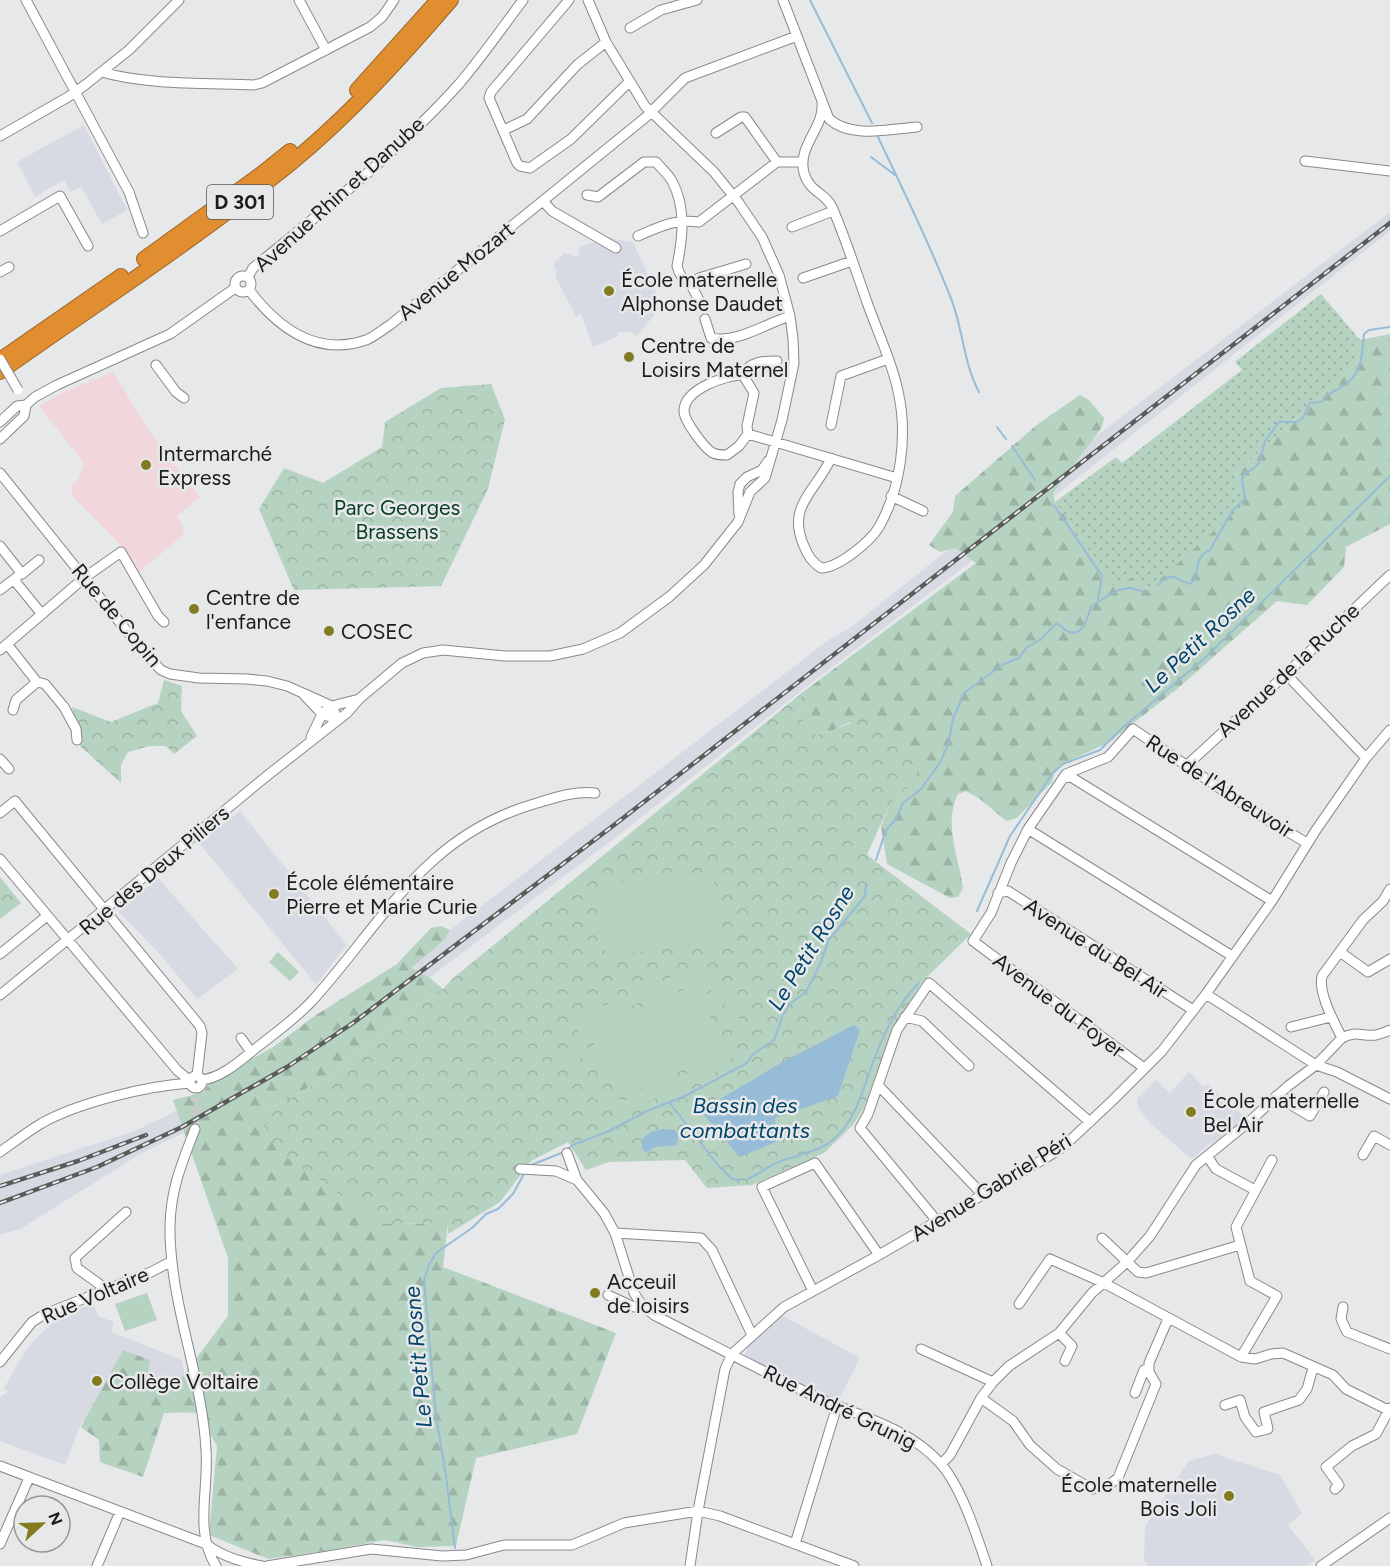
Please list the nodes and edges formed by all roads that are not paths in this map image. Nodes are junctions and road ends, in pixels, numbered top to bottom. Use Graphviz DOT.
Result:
graph roads {
  1 [pos="26,0"];
  2 [pos="179,0"];
  3 [pos="299,0"];
  4 [pos="394,0"];
  5 [pos="427,0"];
  6 [pos="438,0"];
  7 [pos="451,0"];
  8 [pos="524,0"];
  9 [pos="569,0"];
  10 [pos="588,0"];
  11 [pos="698,0"];
  12 [pos="783,0"];
  13 [pos="686,1"];
  14 [pos="630,28"];
  15 [pos="797,36"];
  16 [pos="606,42"];
  17 [pos="326,50"];
  18 [pos="102,72"];
  19 [pos="629,82"];
  20 [pos="359,87"];
  21 [pos="74,92"];
  22 [pos="822,104"];
  23 [pos="650,111"];
  24 [pos="917,127"];
  25 [pos="504,130"];
  26 [pos="716,133"];
  27 [pos="0,136"];
  28 [pos="1305,161"];
  29 [pos="777,162"];
  30 [pos="802,162"];
  31 [pos="1390,171"];
  32 [pos="587,195"];
  33 [pos="734,195"];
  34 [pos="543,201"];
  35 [pos="833,211"];
  36 [pos="683,220"];
  37 [pos="792,227"];
  38 [pos="0,231"];
  39 [pos="143,233"];
  40 [pos="638,236"];
  41 [pos="88,246"];
  42 [pos="616,248"];
  43 [pos="852,261"];
  44 [pos="746,264"];
  45 [pos="248,277"];
  46 [pos="803,278"];
  47 [pos="690,283"];
  48 [pos="235,288"];
  49 [pos="249,290"];
  50 [pos="700,302"];
  51 [pos="790,316"];
  52 [pos="705,319"];
  53 [pos="0,359"];
  54 [pos="888,359"];
  55 [pos="777,362"];
  56 [pos="156,365"];
  57 [pos="0,372"];
  58 [pos="743,375"];
  59 [pos="184,398"];
  60 [pos="26,405"];
  61 [pos="0,422"];
  62 [pos="831,425"];
  63 [pos="748,434"];
  64 [pos="0,439"];
  65 [pos="777,441"];
  66 [pos="831,458"];
  67 [pos="1,475"];
  68 [pos="897,478"];
  69 [pos="891,496"];
  70 [pos="923,511"];
  71 [pos="0,546"];
  72 [pos="39,560"];
  73 [pos="1390,575"];
  74 [pos="18,577"];
  75 [pos="84,578"];
  76 [pos="1,589"];
  77 [pos="41,613"];
  78 [pos="164,622"];
  79 [pos="4,647"];
  80 [pos="1287,674"];
  81 [pos="38,682"];
  82 [pos="302,692"];
  83 [pos="359,699"];
  84 [pos="332,706"];
  85 [pos="13,710"];
  86 [pos="322,714"];
  87 [pos="338,720"];
  88 [pos="1390,730"];
  89 [pos="77,740"];
  90 [pos="307,744"];
  91 [pos="1366,758"];
  92 [pos="0,759"];
  93 [pos="1185,766"];
  94 [pos="9,769"];
  95 [pos="1063,778"];
  96 [pos="595,793"];
  97 [pos="0,813"];
  98 [pos="1030,826"];
  99 [pos="1307,843"];
  100 [pos="0,859"];
  101 [pos="1390,889"];
  102 [pos="998,892"];
  103 [pos="1272,901"];
  104 [pos="104,911"];
  105 [pos="47,915"];
  106 [pos="68,940"];
  107 [pos="1340,952"];
  108 [pos="0,954"];
  109 [pos="1232,957"];
  110 [pos="1390,959"];
  111 [pos="1206,994"];
  112 [pos="0,995"];
  113 [pos="1193,1010"];
  114 [pos="905,1017"];
  115 [pos="1331,1017"];
  116 [pos="1291,1027"];
  117 [pos="1390,1030"];
  118 [pos="241,1038"];
  119 [pos="1342,1038"];
  120 [pos="251,1052"];
  121 [pos="1317,1065"];
  122 [pos="969,1066"];
  123 [pos="1144,1068"];
  124 [pos="196,1085"];
  125 [pos="878,1085"];
  126 [pos="1324,1092"];
  127 [pos="1276,1096"];
  128 [pos="1390,1099"];
  129 [pos="1090,1122"];
  130 [pos="195,1129"];
  131 [pos="1390,1145"];
  132 [pos="0,1152"];
  133 [pos="567,1153"];
  134 [pos="1363,1155"];
  135 [pos="1207,1156"];
  136 [pos="1272,1160"];
  137 [pos="520,1168"];
  138 [pos="577,1180"];
  139 [pos="1255,1190"];
  140 [pos="982,1194"];
  141 [pos="126,1212"];
  142 [pos="937,1221"];
  143 [pos="615,1233"];
  144 [pos="1102,1238"];
  145 [pos="1240,1245"];
  146 [pos="879,1255"];
  147 [pos="171,1261"];
  148 [pos="1126,1262"];
  149 [pos="1104,1283"];
  150 [pos="106,1289"];
  151 [pos="813,1291"];
  152 [pos="608,1295"];
  153 [pos="1019,1304"];
  154 [pos="642,1305"];
  155 [pos="1343,1306"];
  156 [pos="1168,1319"];
  157 [pos="1059,1332"];
  158 [pos="752,1335"];
  159 [pos="921,1349"];
  160 [pos="1390,1349"];
  161 [pos="732,1354"];
  162 [pos="1241,1357"];
  163 [pos="1065,1361"];
  164 [pos="0,1362"];
  165 [pos="1313,1368"];
  166 [pos="1149,1369"];
  167 [pos="993,1382"];
  168 [pos="1135,1393"];
  169 [pos="981,1398"];
  170 [pos="837,1406"];
  171 [pos="1225,1406"];
  172 [pos="1390,1409"];
  173 [pos="941,1464"];
  174 [pos="0,1467"];
  175 [pos="29,1478"];
  176 [pos="1335,1489"];
  177 [pos="698,1511"];
  178 [pos="120,1512"];
  179 [pos="1389,1521"];
  180 [pos="0,1544"];
  181 [pos="206,1544"];
  182 [pos="795,1544"];
  183 [pos="218,1553"];
  184 [pos="230,1562"];
  185 [pos="215,1564"];
  186 [pos="97,1566"];
  187 [pos="262,1566"];
  188 [pos="267,1566"];
  189 [pos="690,1566"];
  190 [pos="854,1566"];
  191 [pos="987,1566"];
  192 [pos="1321,1566"];
  1 -- 21 [label="street"];
  2 -- 18 [label="street"];
  3 -- 17 [label="street"];
  4 -- 17 [label="street"];
  5 -- 20 [label="highway"];
  6 -- 20 [label="highway, D 301"];
  7 -- 57 [label="highway, D 301"];
  8 -- 45 [label="street, Avenue Rhin et Danube"];
  9 -- 25 [label="street"];
  10 -- 16 [label="street, Rue des Deux Piliers"];
  11 -- 13 [label="street"];
  12 -- 15 [label="street"];
  13 -- 14 [label="street"];
  15 -- 22 [label="street"];
  15 -- 23 [label="street, Avenue Mozart"];
  16 -- 19 [label="street, Rue des Deux Piliers"];
  16 -- 25 [label="street"];
  17 -- 18 [label="street"];
  18 -- 21 [label="street"];
  19 -- 23 [label="street, Rue des Deux Piliers"];
  19 -- 25 [label="street"];
  20 -- 53 [label="highway, D 301"];
  21 -- 27 [label="street"];
  21 -- 39 [label="street"];
  22 -- 24 [label="street"];
  22 -- 30 [label="street"];
  23 -- 33 [label="street, Rue des Deux Piliers"];
  23 -- 34 [label="street, Avenue Mozart"];
  26 -- 29 [label="street"];
  28 -- 31 [label="street"];
  29 -- 30 [label="street"];
  29 -- 33 [label="street"];
  30 -- 35 [label="street"];
  32 -- 36 [label="street"];
  33 -- 36 [label="street"];
  33 -- 51 [label="street, Rue des Deux Piliers"];
  34 -- 42 [label="street"];
  34 -- 49 [label="street, Avenue Mozart"];
  35 -- 37 [label="street"];
  35 -- 43 [label="street"];
  36 -- 40 [label="street"];
  36 -- 47 [label="street"];
  38 -- 41 [label="street"];
  43 -- 46 [label="street"];
  43 -- 54 [label="street"];
  44 -- 47 [label="street"];
  45 -- 48 [label="street"];
  45 -- 49 [label="street"];
  47 -- 50 [label="street"];
  48 -- 49 [label="street"];
  48 -- 60 [label="street, Avenue Rhin et Danube"];
  51 -- 52 [label="street"];
  51 -- 65 [label="street, Rue des Deux Piliers"];
  53 -- 60 [label="street, bridge"];
  54 -- 62 [label="street"];
  54 -- 68 [label="street"];
  55 -- 58 [label="street"];
  56 -- 59 [label="street"];
  58 -- 63 [label="street"];
  58 -- 63 [label="street"];
  60 -- 61 [label="street, Avenue Rhin et Danube"];
  60 -- 64 [label="street"];
  63 -- 65 [label="street"];
  65 -- 66 [label="street"];
  65 -- 83 [label="street, Rue des Deux Piliers"];
  66 -- 68 [label="street"];
  66 -- 69 [label="street"];
  67 -- 75 [label="street, Rue de Copin"];
  68 -- 69 [label="street"];
  69 -- 70 [label="street"];
  71 -- 74 [label="street"];
  72 -- 74 [label="street"];
  73 -- 80 [label="street, Avenue de la Ruche"];
  74 -- 76 [label="street"];
  74 -- 77 [label="street"];
  75 -- 77 [label="street"];
  75 -- 78 [label="street"];
  75 -- 82 [label="street, Rue de Copin"];
  77 -- 79 [label="street"];
  79 -- 81 [label="street"];
  80 -- 91 [label="street"];
  80 -- 93 [label="street, Avenue de la Ruche"];
  81 -- 85 [label="street"];
  81 -- 89 [label="street"];
  82 -- 84 [label="street, Rue de Copin"];
  82 -- 86 [label="street"];
  83 -- 84 [label="street, Rue des Deux Piliers"];
  83 -- 87 [label="street, Rue des Deux Piliers"];
  84 -- 86 [label="street, Rue des Deux Piliers"];
  84 -- 87 [label="street"];
  86 -- 87 [label="street"];
  86 -- 90 [label="street, Rue des Deux Piliers"];
  87 -- 90 [label="street, Rue des Deux Piliers"];
  88 -- 91 [label="street, Avenue Gabriel Péri"];
  90 -- 104 [label="street, Rue des Deux Piliers"];
  91 -- 99 [label="street, Avenue Gabriel Péri"];
  92 -- 94 [label="street"];
  93 -- 95 [label="street, Rue de l'Abreuvoir"];
  93 -- 99 [label="street, Rue de l'Abreuvoir"];
  95 -- 98 [label="street"];
  95 -- 103 [label="street"];
  96 -- 120 [label="street"];
  97 -- 104 [label="street"];
  98 -- 102 [label="street"];
  98 -- 109 [label="street"];
  99 -- 103 [label="street, Avenue Gabriel Péri"];
  100 -- 105 [label="street"];
  101 -- 107 [label="street"];
  102 -- 113 [label="street, Avenue du Bel Air"];
  102 -- 123 [label="street, Avenue du Foyer"];
  103 -- 109 [label="street, Avenue Gabriel Péri"];
  104 -- 106 [label="street, Rue des Deux Piliers"];
  104 -- 124 [label="street"];
  105 -- 106 [label="street"];
  105 -- 108 [label="street"];
  106 -- 112 [label="street, Rue des Deux Piliers"];
  106 -- 124 [label="street"];
  107 -- 110 [label="street"];
  107 -- 115 [label="street"];
  109 -- 111 [label="street, Avenue Gabriel Péri"];
  111 -- 113 [label="street, Avenue Gabriel Péri"];
  111 -- 121 [label="street"];
  113 -- 123 [label="street, Avenue Gabriel Péri"];
  114 -- 122 [label="street"];
  114 -- 125 [label="street"];
  114 -- 129 [label="street"];
  115 -- 116 [label="street"];
  115 -- 119 [label="street"];
  117 -- 119 [label="street"];
  118 -- 120 [label="street"];
  119 -- 121 [label="street"];
  120 -- 124 [label="street"];
  121 -- 127 [label="street"];
  121 -- 128 [label="street"];
  123 -- 129 [label="street, Avenue Gabriel Péri"];
  124 -- 132 [label="street"];
  125 -- 140 [label="street"];
  125 -- 142 [label="street"];
  126 -- 127 [label="street"];
  127 -- 135 [label="street"];
  129 -- 140 [label="street, Avenue Gabriel Péri"];
  130 -- 147 [label="street"];
  131 -- 134 [label="street"];
  133 -- 138 [label="street"];
  135 -- 139 [label="street"];
  135 -- 148 [label="street"];
  136 -- 139 [label="street"];
  137 -- 138 [label="street"];
  138 -- 143 [label="street"];
  139 -- 145 [label="street"];
  140 -- 142 [label="street, Avenue Gabriel Péri"];
  141 -- 150 [label="street"];
  142 -- 146 [label="street, Avenue Gabriel Péri"];
  143 -- 154 [label="street"];
  143 -- 158 [label="street"];
  144 -- 148 [label="street"];
  145 -- 148 [label="street"];
  145 -- 162 [label="street"];
  146 -- 151 [label="street, Avenue Gabriel Péri"];
  146 -- 151 [label="street"];
  147 -- 150 [label="street, Rue Voltaire"];
  147 -- 181 [label="street"];
  148 -- 149 [label="street"];
  149 -- 153 [label="street"];
  149 -- 156 [label="street"];
  149 -- 157 [label="street"];
  150 -- 164 [label="street, Rue Voltaire"];
  151 -- 158 [label="street, Avenue Gabriel Péri"];
  152 -- 154 [label="street"];
  154 -- 161 [label="street, Rue André Grunig"];
  155 -- 160 [label="street"];
  156 -- 162 [label="street"];
  156 -- 166 [label="street"];
  157 -- 163 [label="street"];
  157 -- 167 [label="street"];
  158 -- 161 [label="street, Avenue Gabriel Péri"];
  159 -- 167 [label="street"];
  161 -- 170 [label="street, Rue André Grunig"];
  161 -- 177 [label="street, Avenue Gabriel Péri"];
  162 -- 165 [label="street"];
  165 -- 171 [label="street"];
  165 -- 172 [label="street"];
  166 -- 168 [label="street"];
  166 -- 169 [label="street"];
  167 -- 169 [label="street"];
  169 -- 173 [label="street"];
  170 -- 173 [label="street, Rue André Grunig"];
  170 -- 182 [label="street"];
  172 -- 176 [label="street"];
  173 -- 191 [label="street, Rue André Grunig"];
  174 -- 175 [label="street"];
  175 -- 178 [label="street"];
  175 -- 180 [label="street"];
  177 -- 182 [label="street"];
  177 -- 188 [label="street"];
  177 -- 189 [label="street, Avenue Gabriel Péri"];
  178 -- 181 [label="street"];
  178 -- 186 [label="street"];
  179 -- 192 [label="street"];
  181 -- 183 [label="street"];
  181 -- 185 [label="street"];
  182 -- 190 [label="street"];
  183 -- 184 [label="street"];
  183 -- 185 [label="street"];
  184 -- 187 [label="street"];
}
